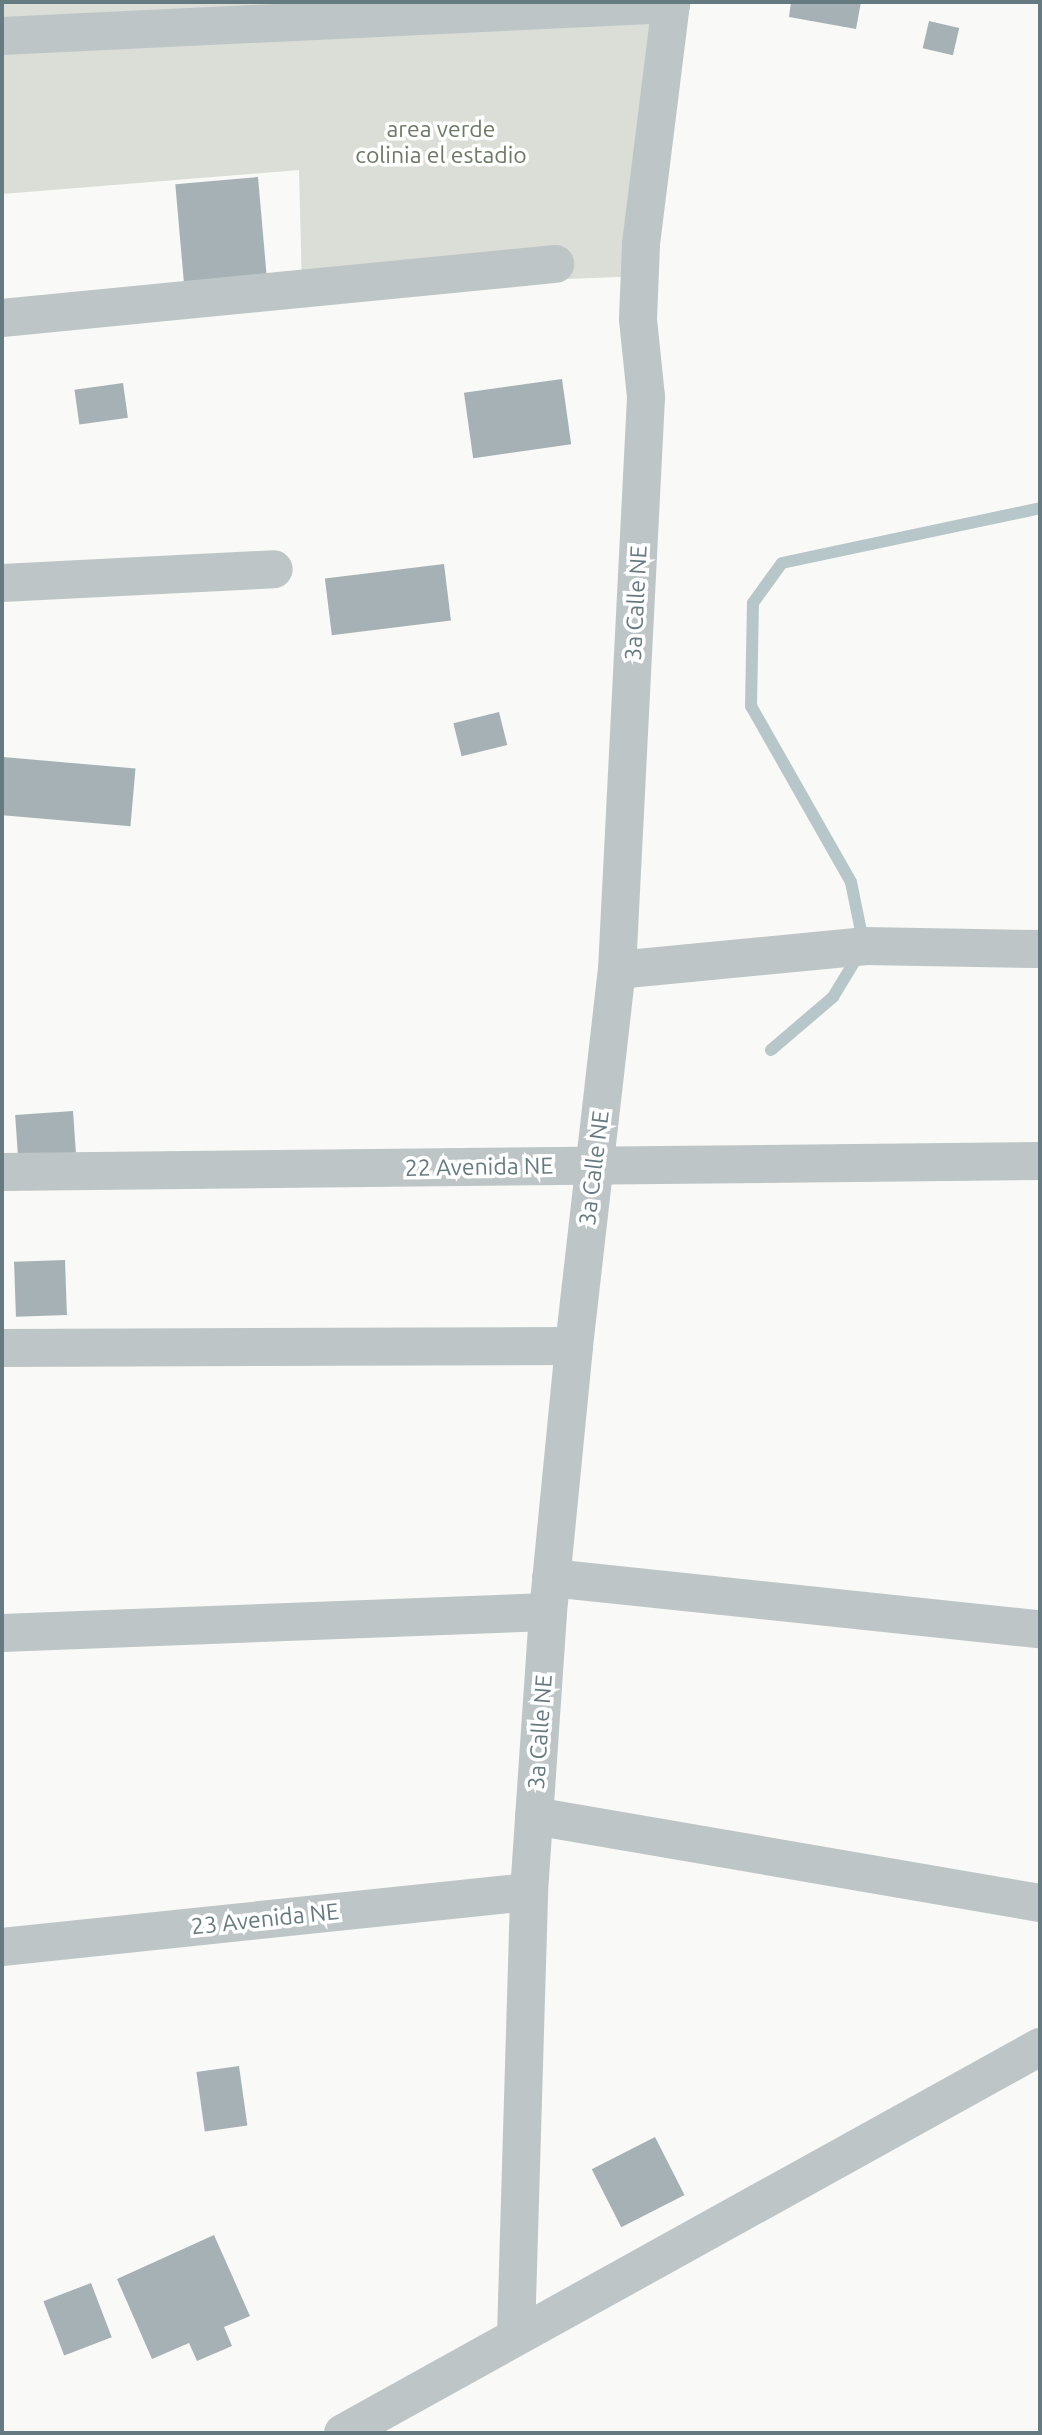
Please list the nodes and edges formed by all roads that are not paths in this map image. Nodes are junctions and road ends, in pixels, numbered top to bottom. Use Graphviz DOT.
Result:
graph roads {
  1 [pos="671,3"];
  2 [pos="2,36"];
  3 [pos="555,264"];
  4 [pos="2,318"];
  5 [pos="274,569"];
  6 [pos="2,583"];
  7 [pos="1040,949"];
  8 [pos="617,970"];
  9 [pos="1040,1161"];
  10 [pos="594,1166"];
  11 [pos="2,1172"];
  12 [pos="573,1346"];
  13 [pos="2,1348"];
  14 [pos="550,1595"];
  15 [pos="1040,1629"];
  16 [pos="2,1633"];
  17 [pos="534,1816"];
  18 [pos="529,1892"];
  19 [pos="1040,1903"];
  20 [pos="2,1947"];
  21 [pos="1040,2047"];
  22 [pos="516,2335"];
  23 [pos="343,2433"];
  1 -- 2 [label="street"];
  1 -- 8 [label="street, 3a Calle NE"];
  3 -- 4 [label="street"];
  5 -- 6 [label="street"];
  7 -- 8 [label="street"];
  8 -- 10 [label="street, 3a Calle NE"];
  9 -- 10 [label="street, 22 Avenida NE"];
  10 -- 11 [label="street, 22 Avenida NE"];
  10 -- 12 [label="street, 3a Calle NE"];
  12 -- 13 [label="street"];
  12 -- 14 [label="street, 3a Calle NE"];
  14 -- 15 [label="street"];
  14 -- 16 [label="street"];
  14 -- 17 [label="street, 3a Calle NE"];
  17 -- 18 [label="street, 3a Calle NE"];
  17 -- 19 [label="street"];
  18 -- 20 [label="street, 23 Avenida NE"];
  18 -- 22 [label="street, 3a Calle NE"];
  21 -- 22 [label="street"];
  22 -- 23 [label="street"];
}
